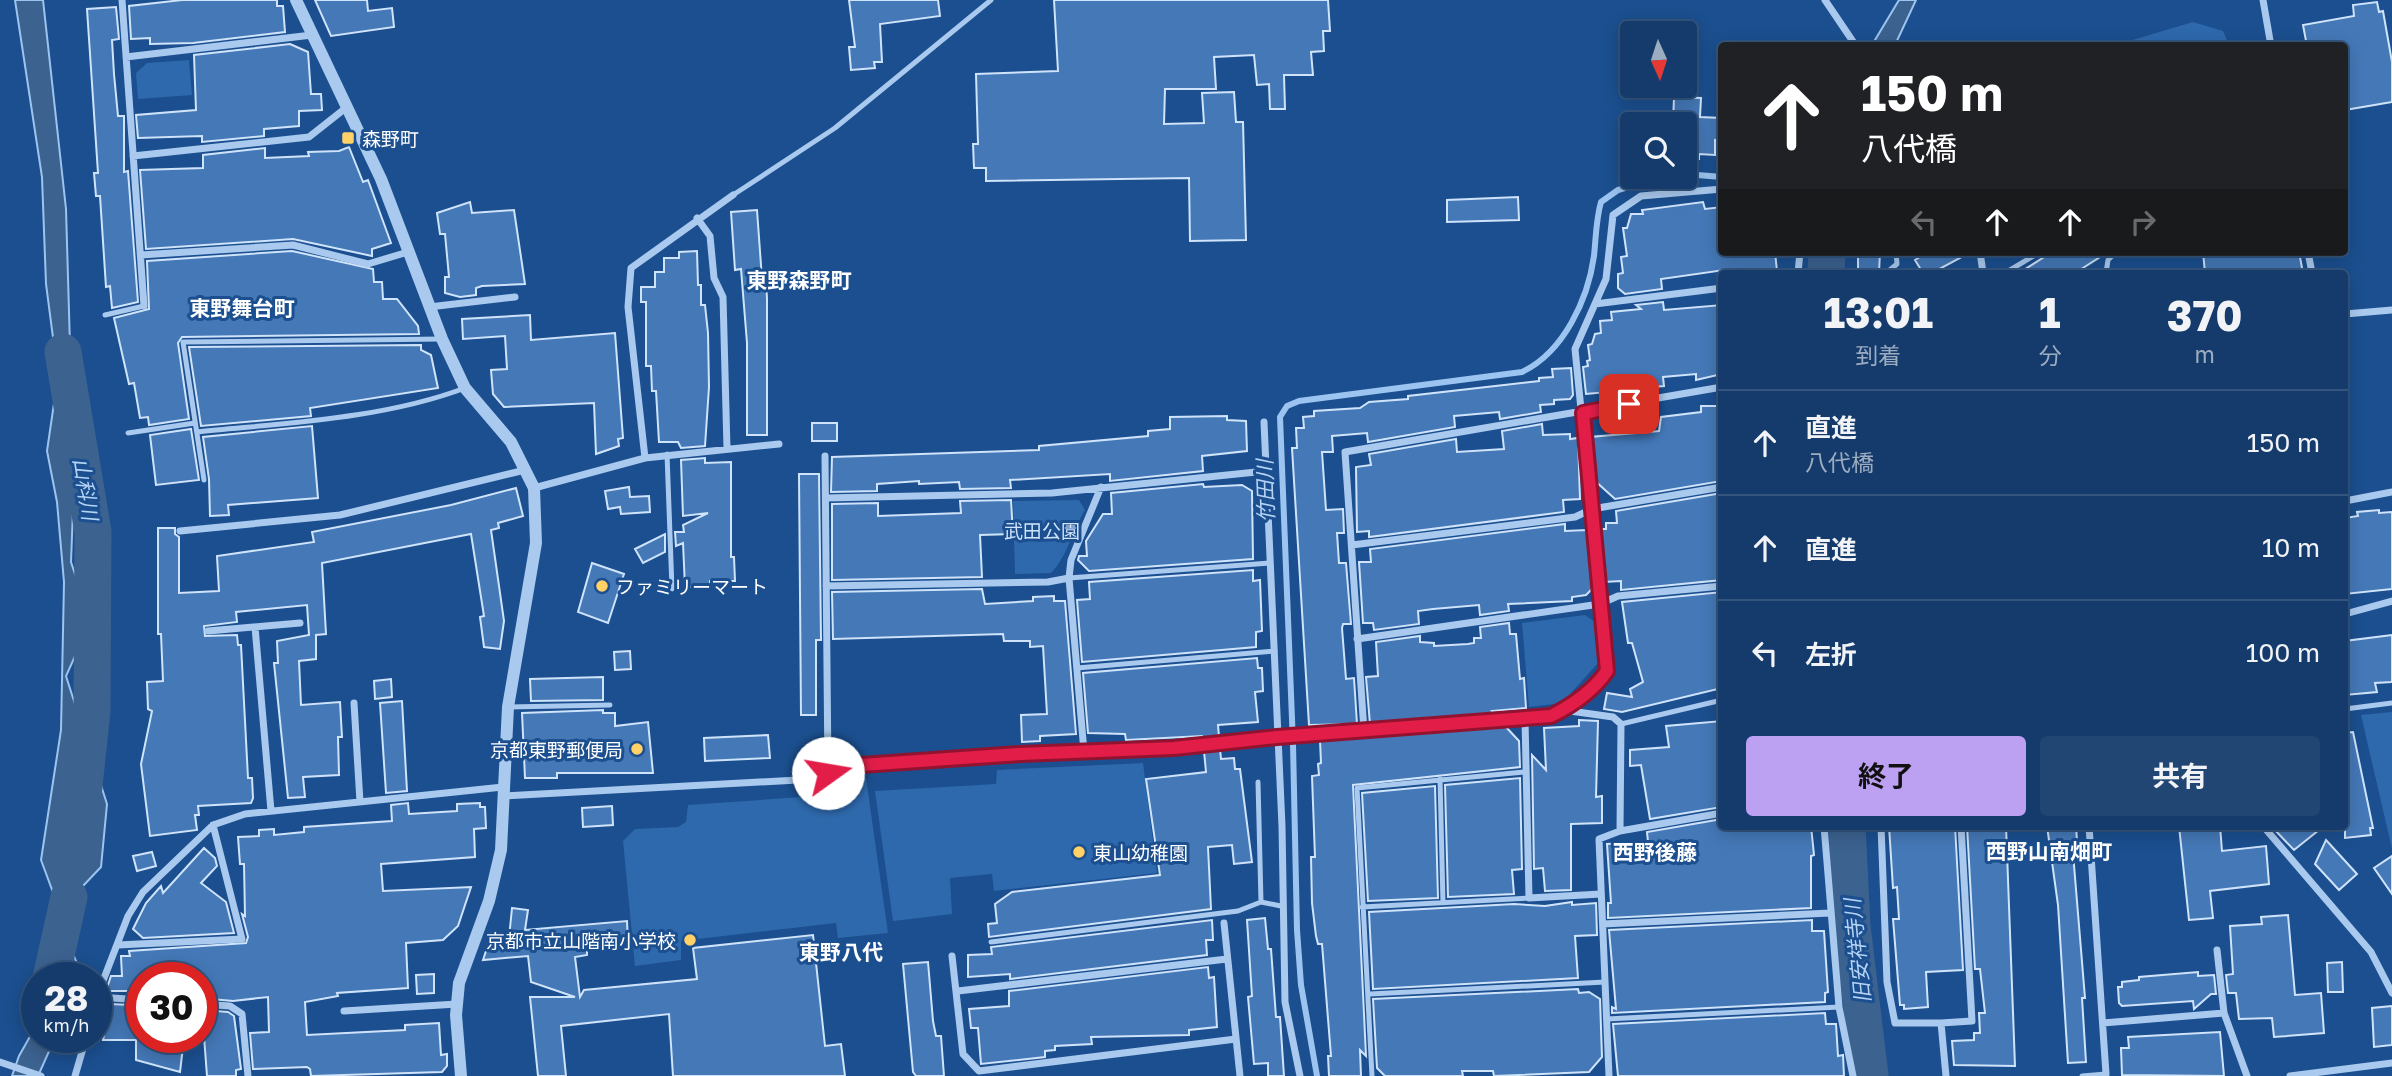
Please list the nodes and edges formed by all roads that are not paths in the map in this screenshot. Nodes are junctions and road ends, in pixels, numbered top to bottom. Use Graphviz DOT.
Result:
graph roads {
  1 [pos="122,0"];
  2 [pos="296,0"];
  3 [pos="991,0"];
  4 [pos="1825,0"];
  5 [pos="2263,0"];
  6 [pos="312,34"];
  7 [pos="1853,42"];
  8 [pos="2271,42"];
  9 [pos="126,57"];
  10 [pos="347,107"];
  11 [pos="134,156"];
  12 [pos="1718,189"];
  13 [pos="733,195"];
  14 [pos="697,218"];
  15 [pos="408,252"];
  16 [pos="141,255"];
  17 [pos="1896,256"];
  18 [pos="2033,256"];
  19 [pos="1890,270"];
  20 [pos="2010,270"];
  21 [pos="1718,289"];
  22 [pos="515,297"];
  23 [pos="1595,304"];
  24 [pos="144,306"];
  25 [pos="429,307"];
  26 [pos="2392,310"];
  27 [pos="105,314"];
  28 [pos="2348,314"];
  29 [pos="442,339"];
  30 [pos="466,388"];
  31 [pos="1718,388"];
  32 [pos="1583,413"];
  33 [pos="1264,422"];
  34 [pos="195,423"];
  35 [pos="197,432"];
  36 [pos="128,433"];
  37 [pos="779,444"];
  38 [pos="727,449"];
  39 [pos="667,454"];
  40 [pos="825,456"];
  41 [pos="645,458"];
  42 [pos="525,470"];
  43 [pos="1266,471"];
  44 [pos="204,480"];
  45 [pos="1101,487"];
  46 [pos="534,488"];
  47 [pos="1718,488"];
  48 [pos="2392,492"];
  49 [pos="825,498"];
  50 [pos="2348,500"];
  51 [pos="1592,509"];
  52 [pos="180,531"];
  53 [pos="1352,545"];
  54 [pos="1269,563"];
  55 [pos="1069,578"];
  56 [pos="826,586"];
  57 [pos="1718,586"];
  58 [pos="672,589"];
  59 [pos="2392,601"];
  60 [pos="1600,604"];
  61 [pos="2348,613"];
  62 [pos="300,623"];
  63 [pos="255,627"];
  64 [pos="208,631"];
  65 [pos="1357,639"];
  66 [pos="1275,651"];
  67 [pos="1077,668"];
  68 [pos="1718,701"];
  69 [pos="354,703"];
  70 [pos="2392,703"];
  71 [pos="610,705"];
  72 [pos="508,707"];
  73 [pos="2348,709"];
  74 [pos="1562,710"];
  75 [pos="1525,719"];
  76 [pos="1621,724"];
  77 [pos="1364,731"];
  78 [pos="1281,736"];
  79 [pos="1084,752"];
  80 [pos="1524,772"];
  81 [pos="828,773"];
  82 [pos="1440,779"];
  83 [pos="1258,782"];
  84 [pos="502,792"];
  85 [pos="360,802"];
  86 [pos="271,811"];
  87 [pos="1718,814"];
  88 [pos="213,825"];
  89 [pos="1824,830"];
  90 [pos="1881,830"];
  91 [pos="1961,830"];
  92 [pos="2089,830"];
  93 [pos="2266,830"];
  94 [pos="1620,831"];
  95 [pos="1601,894"];
  96 [pos="1529,898"];
  97 [pos="1261,902"];
  98 [pos="1443,903"];
  99 [pos="1281,906"];
  100 [pos="1362,907"];
  101 [pos="1830,913"];
  102 [pos="1224,923"];
  103 [pos="1602,924"];
  104 [pos="991,942"];
  105 [pos="118,945"];
  106 [pos="2217,950"];
  107 [pos="952,956"];
  108 [pos="1227,959"];
  109 [pos="111,962"];
  110 [pos="1605,982"];
  111 [pos="958,991"];
  112 [pos="2392,993"];
  113 [pos="1370,994"];
  114 [pos="457,1004"];
  115 [pos="217,1005"];
  116 [pos="1839,1007"];
  117 [pos="344,1011"];
  118 [pos="2224,1013"];
  119 [pos="1607,1019"];
  120 [pos="1941,1023"];
  121 [pos="2103,1023"];
  122 [pos="1236,1039"];
  123 [pos="82,1053"];
  124 [pos="0,1062"];
  125 [pos="2392,1063"];
  126 [pos="979,1074"];
  127 [pos="2106,1074"];
  128 [pos="41,1076"];
  129 [pos="75,1076"];
  130 [pos="248,1076"];
  131 [pos="461,1076"];
  132 [pos="1240,1076"];
  133 [pos="1300,1076"];
  134 [pos="1373,1076"];
  135 [pos="1609,1076"];
  136 [pos="1853,1076"];
  137 [pos="1946,1076"];
  138 [pos="2082,1076"];
  139 [pos="2247,1076"];
  140 [pos="2290,1076"];
  1 -- 9 [label="street"];
  2 -- 6 [label="street"];
  3 -- 13 [label="lane"];
  4 -- 7 [label="street"];
  5 -- 8 [label="street"];
  6 -- 9 [label="street"];
  6 -- 10 [label="street"];
  9 -- 11 [label="street"];
  10 -- 11 [label="street"];
  10 -- 15 [label="street"];
  11 -- 16 [label="street"];
  12 -- 23 [label="street"];
  13 -- 14 [label="street"];
  14 -- 38 [label="street"];
  14 -- 41 [label="street"];
  15 -- 16 [label="street"];
  15 -- 25 [label="street"];
  16 -- 24 [label="street"];
  17 -- 19 [label="lane"];
  18 -- 20 [label="lane"];
  21 -- 23 [label="street"];
  22 -- 25 [label="street"];
  23 -- 32 [label="street"];
  24 -- 27 [label="lane"];
  25 -- 29 [label="street"];
  26 -- 28 [label="street"];
  29 -- 30 [label="street"];
  29 -- 34 [label="lane"];
  30 -- 35 [label="lane"];
  30 -- 42 [label="street"];
  31 -- 32 [label="street"];
  32 -- 51 [label="street"];
  32 -- 53 [label="street"];
  33 -- 43 [label="street"];
  34 -- 35 [label="lane"];
  34 -- 36 [label="lane"];
  35 -- 44 [label="lane"];
  37 -- 38 [label="street"];
  38 -- 39 [label="street"];
  39 -- 41 [label="street"];
  39 -- 58 [label="lane"];
  40 -- 49 [label="street"];
  41 -- 46 [label="street"];
  42 -- 46 [label="street"];
  42 -- 52 [label="street"];
  43 -- 45 [label="street"];
  43 -- 54 [label="street"];
  45 -- 49 [label="street"];
  45 -- 55 [label="street"];
  46 -- 72 [label="street"];
  47 -- 51 [label="street"];
  48 -- 50 [label="street"];
  49 -- 56 [label="street"];
  51 -- 53 [label="street"];
  51 -- 60 [label="street"];
  53 -- 65 [label="street"];
  54 -- 55 [label="lane"];
  54 -- 66 [label="street"];
  55 -- 56 [label="street"];
  55 -- 67 [label="street"];
  56 -- 81 [label="street"];
  57 -- 60 [label="street"];
  59 -- 61 [label="street"];
  60 -- 65 [label="street"];
  60 -- 74 [label="street"];
  62 -- 63 [label="street"];
  63 -- 64 [label="street"];
  63 -- 86 [label="street"];
  65 -- 77 [label="street"];
  66 -- 67 [label="lane"];
  66 -- 78 [label="street"];
  67 -- 79 [label="street"];
  68 -- 76 [label="lane"];
  69 -- 85 [label="street"];
  70 -- 73 [label="lane"];
  71 -- 72 [label="lane"];
  72 -- 84 [label="street"];
  74 -- 75 [label="street"];
  74 -- 76 [label="street"];
  75 -- 77 [label="street"];
  75 -- 80 [label="street"];
  76 -- 94 [label="street"];
  77 -- 78 [label="street"];
  78 -- 79 [label="street"];
  78 -- 99 [label="street"];
  79 -- 81 [label="street"];
  80 -- 82 [label="lane"];
  80 -- 96 [label="street"];
  81 -- 84 [label="street"];
  82 -- 98 [label="lane"];
  82 -- 100 [label="lane"];
  83 -- 97 [label="lane"];
  84 -- 85 [label="street"];
  84 -- 114 [label="street"];
  85 -- 86 [label="street"];
  86 -- 88 [label="street"];
  87 -- 94 [label="street"];
  88 -- 105 [label="street"];
  88 -- 105 [label="street"];
  89 -- 101 [label="street"];
  90 -- 120 [label="street"];
  91 -- 120 [label="street"];
  92 -- 121 [label="street"];
  93 -- 112 [label="street"];
  94 -- 95 [label="street"];
  95 -- 96 [label="street"];
  95 -- 103 [label="street"];
  96 -- 98 [label="lane"];
  97 -- 99 [label="lane"];
  97 -- 104 [label="lane"];
  98 -- 100 [label="lane"];
  99 -- 133 [label="street"];
  100 -- 113 [label="lane"];
  101 -- 103 [label="street"];
  101 -- 116 [label="street"];
  102 -- 108 [label="street"];
  103 -- 110 [label="street"];
  105 -- 109 [label="street"];
  106 -- 118 [label="street"];
  107 -- 111 [label="street"];
  108 -- 111 [label="street"];
  108 -- 122 [label="street"];
  110 -- 113 [label="lane"];
  110 -- 119 [label="street"];
  111 -- 126 [label="street"];
  113 -- 134 [label="lane"];
  114 -- 117 [label="street"];
  114 -- 131 [label="street"];
  115 -- 130 [label="street"];
  116 -- 119 [label="lane"];
  116 -- 136 [label="street"];
  118 -- 121 [label="street"];
  118 -- 139 [label="street"];
  119 -- 135 [label="street"];
  120 -- 137 [label="street"];
  121 -- 127 [label="street"];
  122 -- 126 [label="street"];
  122 -- 132 [label="street"];
  123 -- 129 [label="street"];
  124 -- 128 [label="street"];
  125 -- 140 [label="street"];
  127 -- 138 [label="lane"];
}
